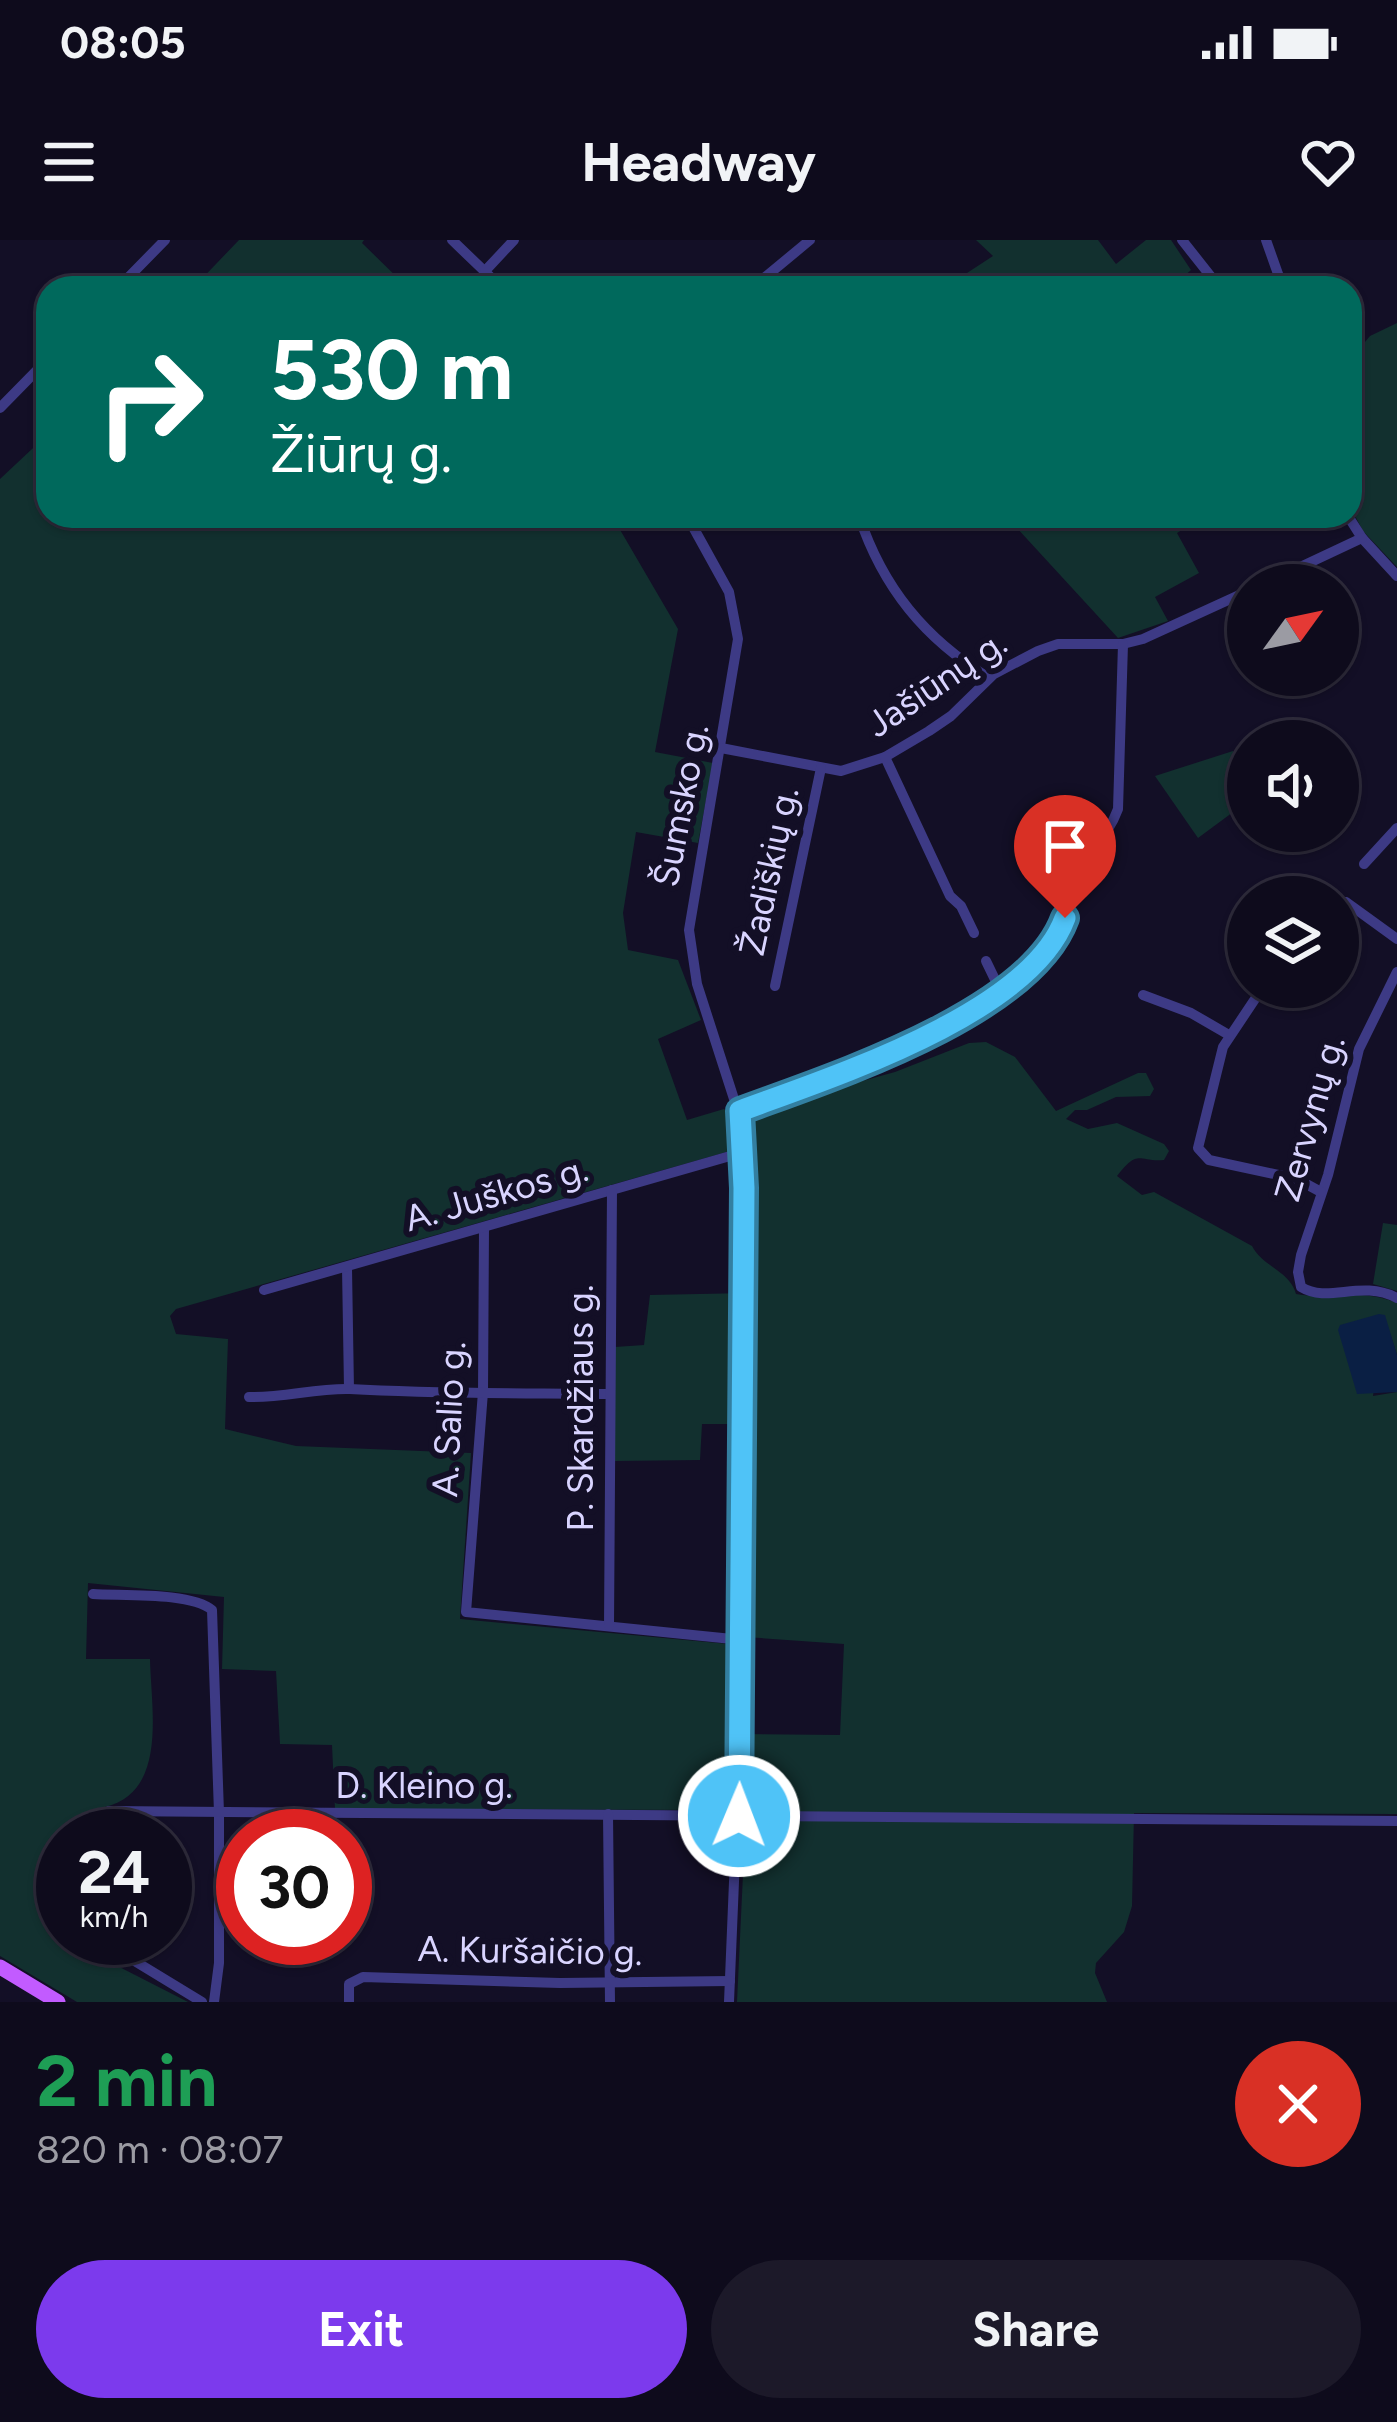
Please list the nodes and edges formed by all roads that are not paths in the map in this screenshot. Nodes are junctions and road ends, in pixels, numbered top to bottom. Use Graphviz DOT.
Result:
graph roads {
  1 [pos="165,240"];
  2 [pos="452,240"];
  3 [pos="514,240"];
  4 [pos="810,240"];
  5 [pos="1182,240"];
  6 [pos="1266,240"];
  7 [pos="485,271"];
  8 [pos="130,276"];
  9 [pos="490,276"];
  10 [pos="766,276"];
  11 [pos="1210,276"];
  12 [pos="1279,276"];
  13 [pos="36,371"];
  14 [pos="0,408"];
  15 [pos="693,528"];
  16 [pos="863,528"];
  17 [pos="1356,528"];
  18 [pos="1362,538"];
  19 [pos="1307,564"];
  20 [pos="1397,576"];
  21 [pos="1227,602"];
  22 [pos="1123,644"];
  23 [pos="989,678"];
  24 [pos="722,748"];
  25 [pos="885,758"];
  26 [pos="821,768"];
  27 [pos="1397,828"];
  28 [pos="1364,864"];
  29 [pos="1359,913"];
  30 [pos="974,933"];
  31 [pos="1397,939"];
  32 [pos="986,961"];
  33 [pos="1397,972"];
  34 [pos="775,986"];
  35 [pos="1001,992"];
  36 [pos="1143,995"];
  37 [pos="1248,1008"];
  38 [pos="1229,1035"];
  39 [pos="740,1111"];
  40 [pos="744,1151"];
  41 [pos="612,1190"];
  42 [pos="1321,1192"];
  43 [pos="484,1228"];
  44 [pos="347,1268"];
  45 [pos="264,1290"];
  46 [pos="1394,1297"];
  47 [pos="349,1389"];
  48 [pos="483,1392"];
  49 [pos="610,1394"];
  50 [pos="249,1397"];
  51 [pos="93,1594"];
  52 [pos="609,1626"];
  53 [pos="742,1640"];
  54 [pos="219,1809"];
  55 [pos="372,1813"];
  56 [pos="608,1814"];
  57 [pos="739,1816"];
  58 [pos="1397,1820"];
  59 [pos="141,1965"];
  60 [pos="219,1965"];
  61 [pos="0,1967"];
  62 [pos="730,1981"];
  63 [pos="610,1983"];
  64 [pos="58,2002"];
  65 [pos="202,2002"];
  66 [pos="214,2002"];
  67 [pos="350,2002"];
  68 [pos="610,2002"];
  69 [pos="729,2002"];
  1 -- 8 [label="street"];
  2 -- 7 [label="street"];
  3 -- 7 [label="street"];
  4 -- 10 [label="street"];
  5 -- 11 [label="street"];
  6 -- 12 [label="street"];
  7 -- 9 [label="street"];
  13 -- 14 [label="street"];
  15 -- 24 [label="street, Šumsko g."];
  16 -- 23 [label="street"];
  17 -- 18 [label="street"];
  18 -- 19 [label="street"];
  18 -- 20 [label="street"];
  21 -- 22 [label="street, Jašiūnų g."];
  22 -- 23 [label="street, Jašiūnų g."];
  22 -- 35 [label="street"];
  23 -- 25 [label="street, Jašiūnų g."];
  24 -- 26 [label="street, Jašiūnų g."];
  24 -- 39 [label="street, Šumsko g."];
  25 -- 26 [label="street, Jašiūnų g."];
  25 -- 30 [label="street"];
  26 -- 34 [label="street, Žadiškių g."];
  27 -- 28 [label="street"];
  29 -- 31 [label="street"];
  32 -- 35 [label="street"];
  33 -- 42 [label="street, Zervynų g."];
  35 -- 39 [label="street"];
  36 -- 38 [label="street"];
  37 -- 38 [label="street"];
  38 -- 42 [label="street"];
  39 -- 40 [label="street, Šumsko g."];
  40 -- 41 [label="street, A. Juškos g."];
  40 -- 53 [label="street, Šumsko g."];
  41 -- 43 [label="street, A. Juškos g."];
  41 -- 49 [label="street, P. Skardžiaus g."];
  42 -- 46 [label="street, Zervynų g."];
  43 -- 44 [label="street, A. Juškos g."];
  43 -- 48 [label="street, A. Salio g."];
  44 -- 45 [label="street, A. Juškos g."];
  44 -- 47 [label="street"];
  47 -- 48 [label="street"];
  47 -- 50 [label="street"];
  48 -- 49 [label="street"];
  48 -- 52 [label="street, A. Salio g."];
  49 -- 52 [label="street, P. Skardžiaus g."];
  51 -- 54 [label="street"];
  52 -- 53 [label="street"];
  53 -- 57 [label="street, Šumsko g."];
  55 -- 56 [label="street, D. Kleino g."];
  56 -- 57 [label="street, D. Kleino g."];
  56 -- 63 [label="street"];
  57 -- 58 [label="street, D. Kleino g."];
  57 -- 62 [label="street, Šumsko g."];
  59 -- 65 [label="street"];
  60 -- 66 [label="street"];
  61 -- 64 [label="main road"];
  62 -- 63 [label="street, A. Kuršaičio g."];
  62 -- 69 [label="street, Šumsko g."];
  63 -- 67 [label="street, A. Kuršaičio g."];
  63 -- 68 [label="street"];
}
